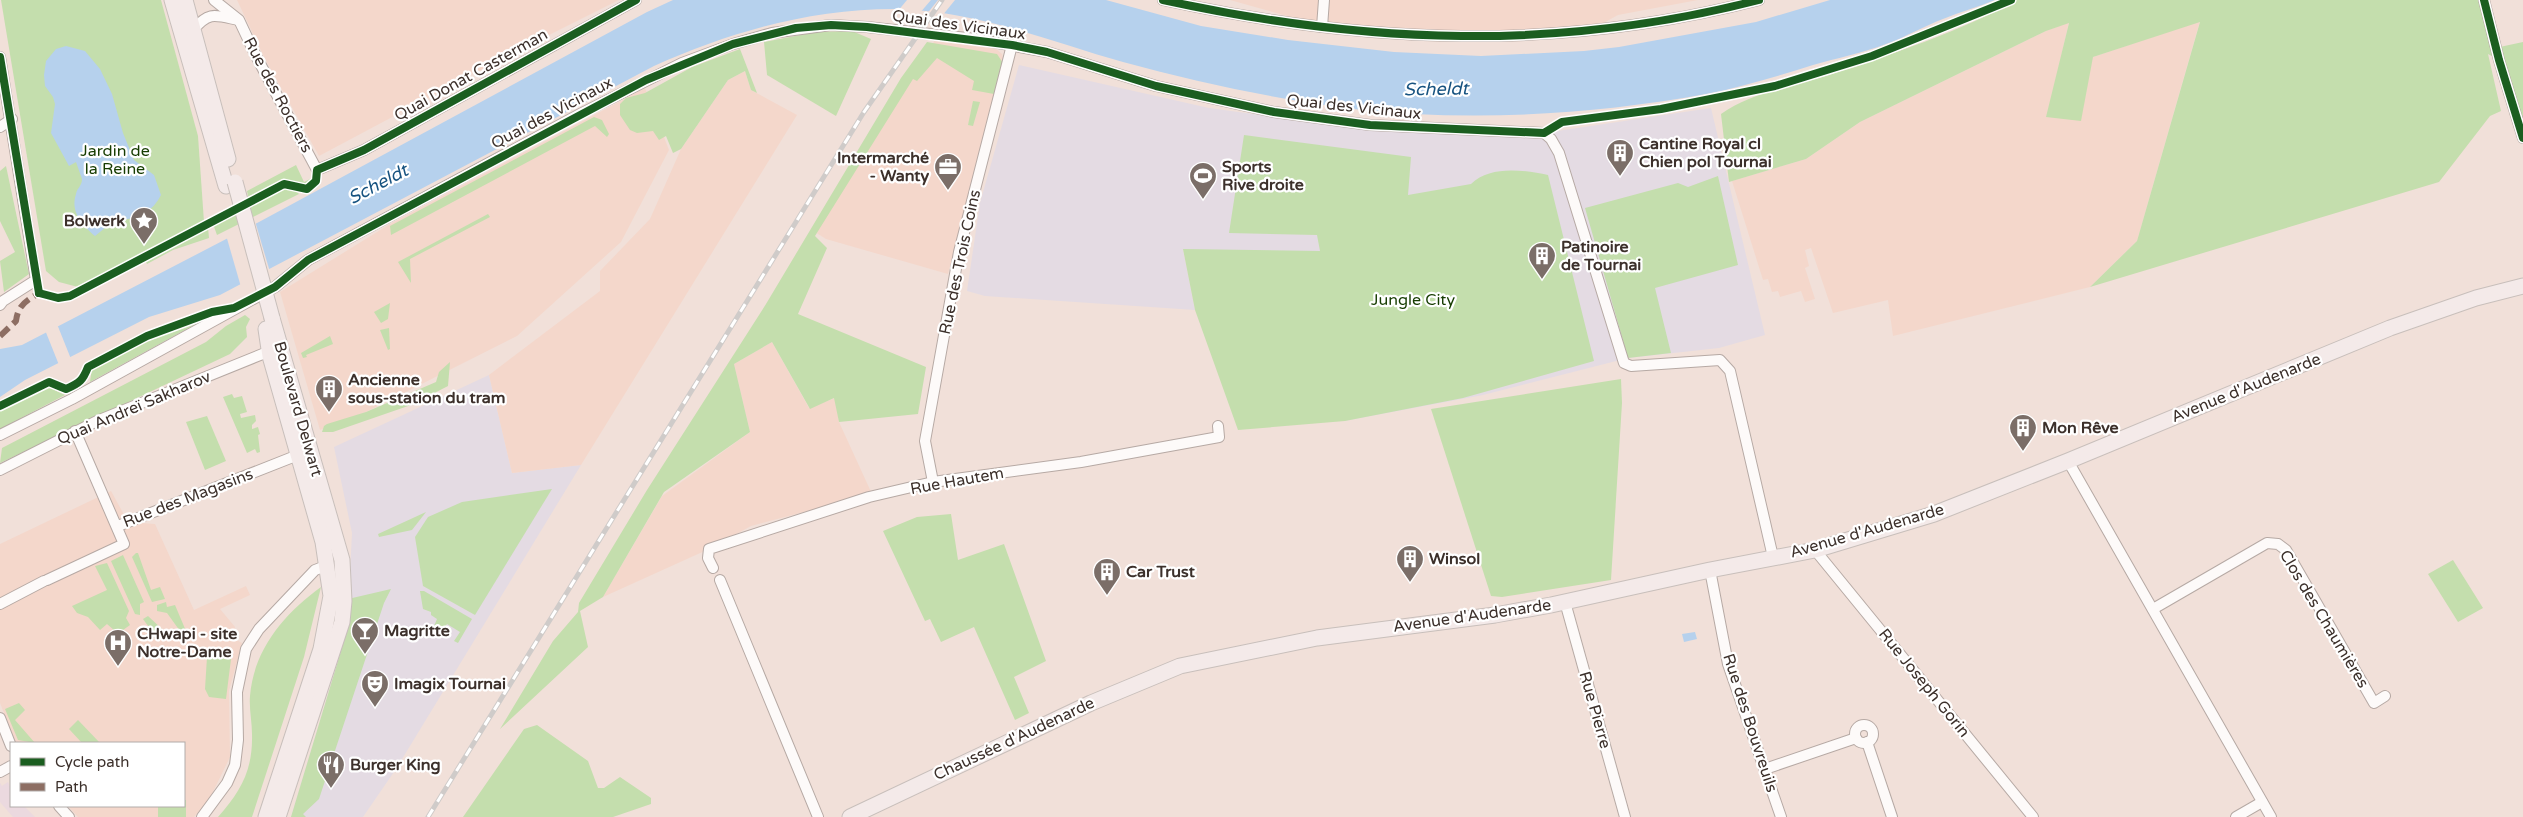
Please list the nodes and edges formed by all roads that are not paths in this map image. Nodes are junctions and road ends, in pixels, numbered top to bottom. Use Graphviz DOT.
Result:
graph roads {
  1 [pos="172,0"];
  2 [pos="185,0"];
  3 [pos="214,0"];
  4 [pos="636,0"];
  5 [pos="1163,0"];
  6 [pos="1324,0"];
  7 [pos="1760,0"];
  8 [pos="2484,0"];
  9 [pos="239,20"];
  10 [pos="1322,27"];
  11 [pos="193,30"];
  12 [pos="1012,45"];
  13 [pos="0,57"];
  14 [pos="12,119"];
  15 [pos="2521,123"];
  16 [pos="0,127"];
  17 [pos="2523,138"];
  18 [pos="317,170"];
  19 [pos="230,184"];
  20 [pos="2523,286"];
  21 [pos="274,287"];
  22 [pos="0,305"];
  23 [pos="268,319"];
  24 [pos="270,351"];
  25 [pos="1218,426"];
  26 [pos="75,431"];
  27 [pos="0,435"];
  28 [pos="298,455"];
  29 [pos="2068,461"];
  30 [pos="0,470"];
  31 [pos="933,482"];
  32 [pos="118,526"];
  33 [pos="1815,550"];
  34 [pos="1773,557"];
  35 [pos="328,565"];
  36 [pos="713,568"];
  37 [pos="1710,570"];
  38 [pos="720,580"];
  39 [pos="1565,602"];
  40 [pos="0,604"];
  41 [pos="2153,608"];
  42 [pos="1180,666"];
  43 [pos="2385,696"];
  44 [pos="0,718"];
  45 [pos="1856,738"];
  46 [pos="1867,742"];
  47 [pos="10,743"];
  48 [pos="1765,769"];
  49 [pos="2262,802"];
  50 [pos="59,807"];
  51 [pos="69,817"];
  52 [pos="202,817"];
  53 [pos="266,817"];
  54 [pos="278,817"];
  55 [pos="818,817"];
  56 [pos="850,817"];
  57 [pos="1624,817"];
  58 [pos="1781,817"];
  59 [pos="1892,817"];
  60 [pos="2033,817"];
  61 [pos="2236,817"];
  62 [pos="2270,817"];
  1 -- 19 [label="main road, Boulevard Delwart"];
  2 -- 11 [label="main road, Boulevard Delwart"];
  3 -- 9 [label="street, Rue des Roctiers"];
  4 -- 18 [label="street, Quai Donat Casterman"];
  5 -- 10 [label="street"];
  6 -- 10 [label="street"];
  7 -- 10 [label="street"];
  8 -- 15 [label="street"];
  9 -- 11 [label="street, Rue des Roctiers"];
  9 -- 18 [label="street, Rue des Roctiers"];
  11 -- 19 [label="main road, Boulevard Delwart"];
  12 -- 21 [label="street, Quai des Vicinaux"];
  12 -- 31 [label="street, Rue des Trois Coins"];
  12 -- 34 [label="street, Quai des Vicinaux"];
  13 -- 14 [label="street"];
  14 -- 16 [label="street"];
  14 -- 22 [label="street"];
  15 -- 17 [label="street"];
  19 -- 23 [label="main road, Boulevard Delwart"];
  20 -- 29 [label="main road, Avenue d'Audenarde"];
  21 -- 27 [label="street, Quai Andreï Sakharov"];
  23 -- 24 [label="main road, Boulevard Delwart"];
  23 -- 54 [label="main road, Boulevard Delwart"];
  24 -- 26 [label="street, Quai Andreï Sakharov"];
  24 -- 28 [label="main road, Boulevard Delwart"];
  25 -- 31 [label="street, Rue Hautem"];
  26 -- 30 [label="street, Quai Andreï Sakharov"];
  26 -- 32 [label="street, Rue des Magasins"];
  28 -- 32 [label="street, Rue des Magasins"];
  28 -- 35 [label="main road, Boulevard Delwart"];
  29 -- 33 [label="main road, Avenue d'Audenarde"];
  29 -- 41 [label="street"];
  31 -- 36 [label="street, Rue Hautem"];
  32 -- 40 [label="street"];
  33 -- 34 [label="main road, Avenue d'Audenarde"];
  33 -- 60 [label="street, Rue Joseph Gorin"];
  34 -- 37 [label="main road, Avenue d'Audenarde"];
  35 -- 52 [label="street"];
  35 -- 53 [label="main road, Boulevard Delwart"];
  37 -- 39 [label="main road, Avenue d'Audenarde"];
  37 -- 48 [label="street, Rue des Bouvreuils"];
  38 -- 55 [label="street"];
  39 -- 42 [label="main road, Avenue d'Audenarde"];
  39 -- 57 [label="street, Rue Pierre"];
  41 -- 43 [label="street, Clos des Chaumières"];
  41 -- 49 [label="street"];
  42 -- 56 [label="main road, Chaussée d'Audenarde"];
  44 -- 47 [label="street"];
  45 -- 46 [label="street"];
  45 -- 46 [label="street"];
  45 -- 48 [label="street"];
  46 -- 59 [label="street"];
  48 -- 58 [label="street, Rue des Bouvreuils"];
  49 -- 61 [label="street"];
  49 -- 62 [label="street"];
  50 -- 51 [label="street"];
}
